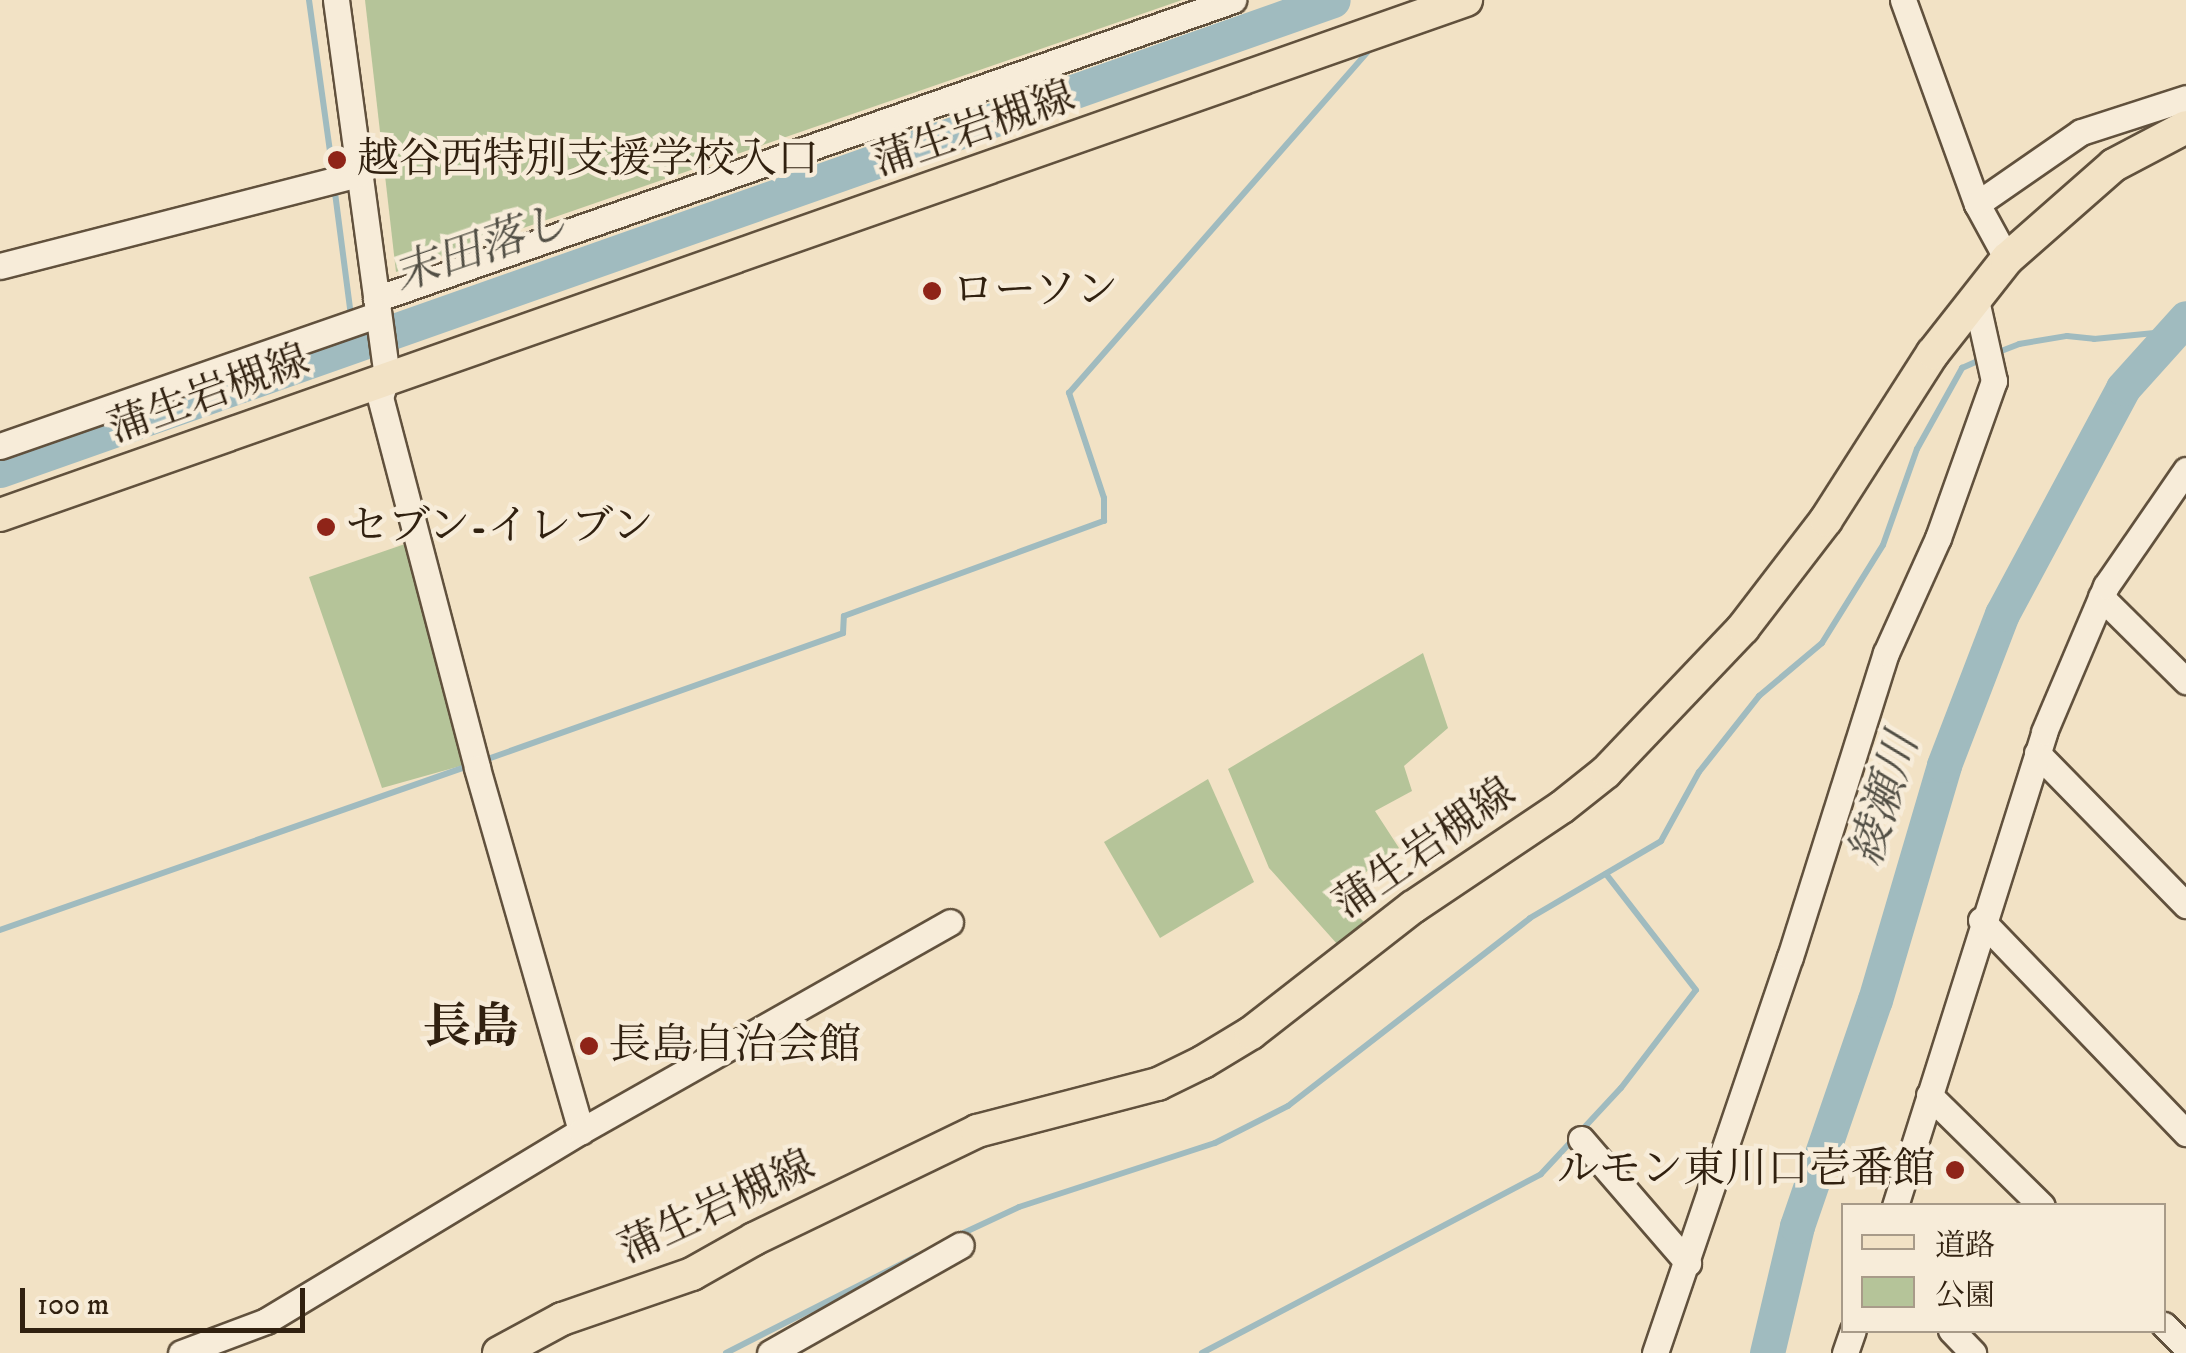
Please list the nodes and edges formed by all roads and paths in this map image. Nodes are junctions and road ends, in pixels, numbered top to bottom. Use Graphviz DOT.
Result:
graph roads {
  1 [pos="336,0"];
  2 [pos="1233,0"];
  3 [pos="1466,0"];
  4 [pos="1903,0"];
  5 [pos="1432,6"];
  6 [pos="2186,98"];
  7 [pos="2186,127"];
  8 [pos="358,174"];
  9 [pos="1977,204"];
  10 [pos="2007,260"];
  11 [pos="0,266"];
  12 [pos="1975,295"];
  13 [pos="377,306"];
  14 [pos="387,376"];
  15 [pos="0,446"];
  16 [pos="2186,470"];
  17 [pos="0,515"];
  18 [pos="2102,597"];
  19 [pos="2186,681"];
  20 [pos="2037,754"];
  21 [pos="2186,905"];
  22 [pos="1982,920"];
  23 [pos="950,922"];
  24 [pos="1930,1094"];
  25 [pos="581,1131"];
  26 [pos="2186,1133"];
  27 [pos="1582,1139"];
  28 [pos="1895,1203"];
  29 [pos="2039,1203"];
  30 [pos="961,1245"];
  31 [pos="1688,1263"];
  32 [pos="2166,1327"];
  33 [pos="1954,1333"];
  34 [pos="817,1343"];
  35 [pos="2186,1347"];
  36 [pos="181,1353"];
  37 [pos="499,1353"];
  38 [pos="770,1353"];
  39 [pos="1655,1353"];
  40 [pos="1973,1353"];
  1 -- 8 [label="street"];
  2 -- 13 [label="street"];
  3 -- 5 [label="main road, 蒲生岩槻線"];
  4 -- 9 [label="street"];
  5 -- 14 [label="main road, 蒲生岩槻線"];
  6 -- 9 [label="street"];
  7 -- 10 [label="main road, 蒲生岩槻線"];
  8 -- 11 [label="street"];
  8 -- 13 [label="street"];
  9 -- 10 [label="street"];
  10 -- 12 [label="main road, 蒲生岩槻線"];
  12 -- 31 [label="street"];
  12 -- 37 [label="main road, 蒲生岩槻線"];
  13 -- 14 [label="street"];
  13 -- 15 [label="street"];
  14 -- 17 [label="main road, 蒲生岩槻線"];
  14 -- 25 [label="street"];
  16 -- 18 [label="street"];
  18 -- 19 [label="street"];
  18 -- 20 [label="street"];
  20 -- 21 [label="street"];
  20 -- 22 [label="street"];
  22 -- 24 [label="street"];
  22 -- 26 [label="street"];
  23 -- 25 [label="street"];
  24 -- 28 [label="street"];
  24 -- 29 [label="street"];
  25 -- 36 [label="street"];
  27 -- 31 [label="street"];
  30 -- 34 [label="street"];
  31 -- 39 [label="street"];
  32 -- 35 [label="street"];
  33 -- 40 [label="street"];
  34 -- 38 [label="street"];
}
